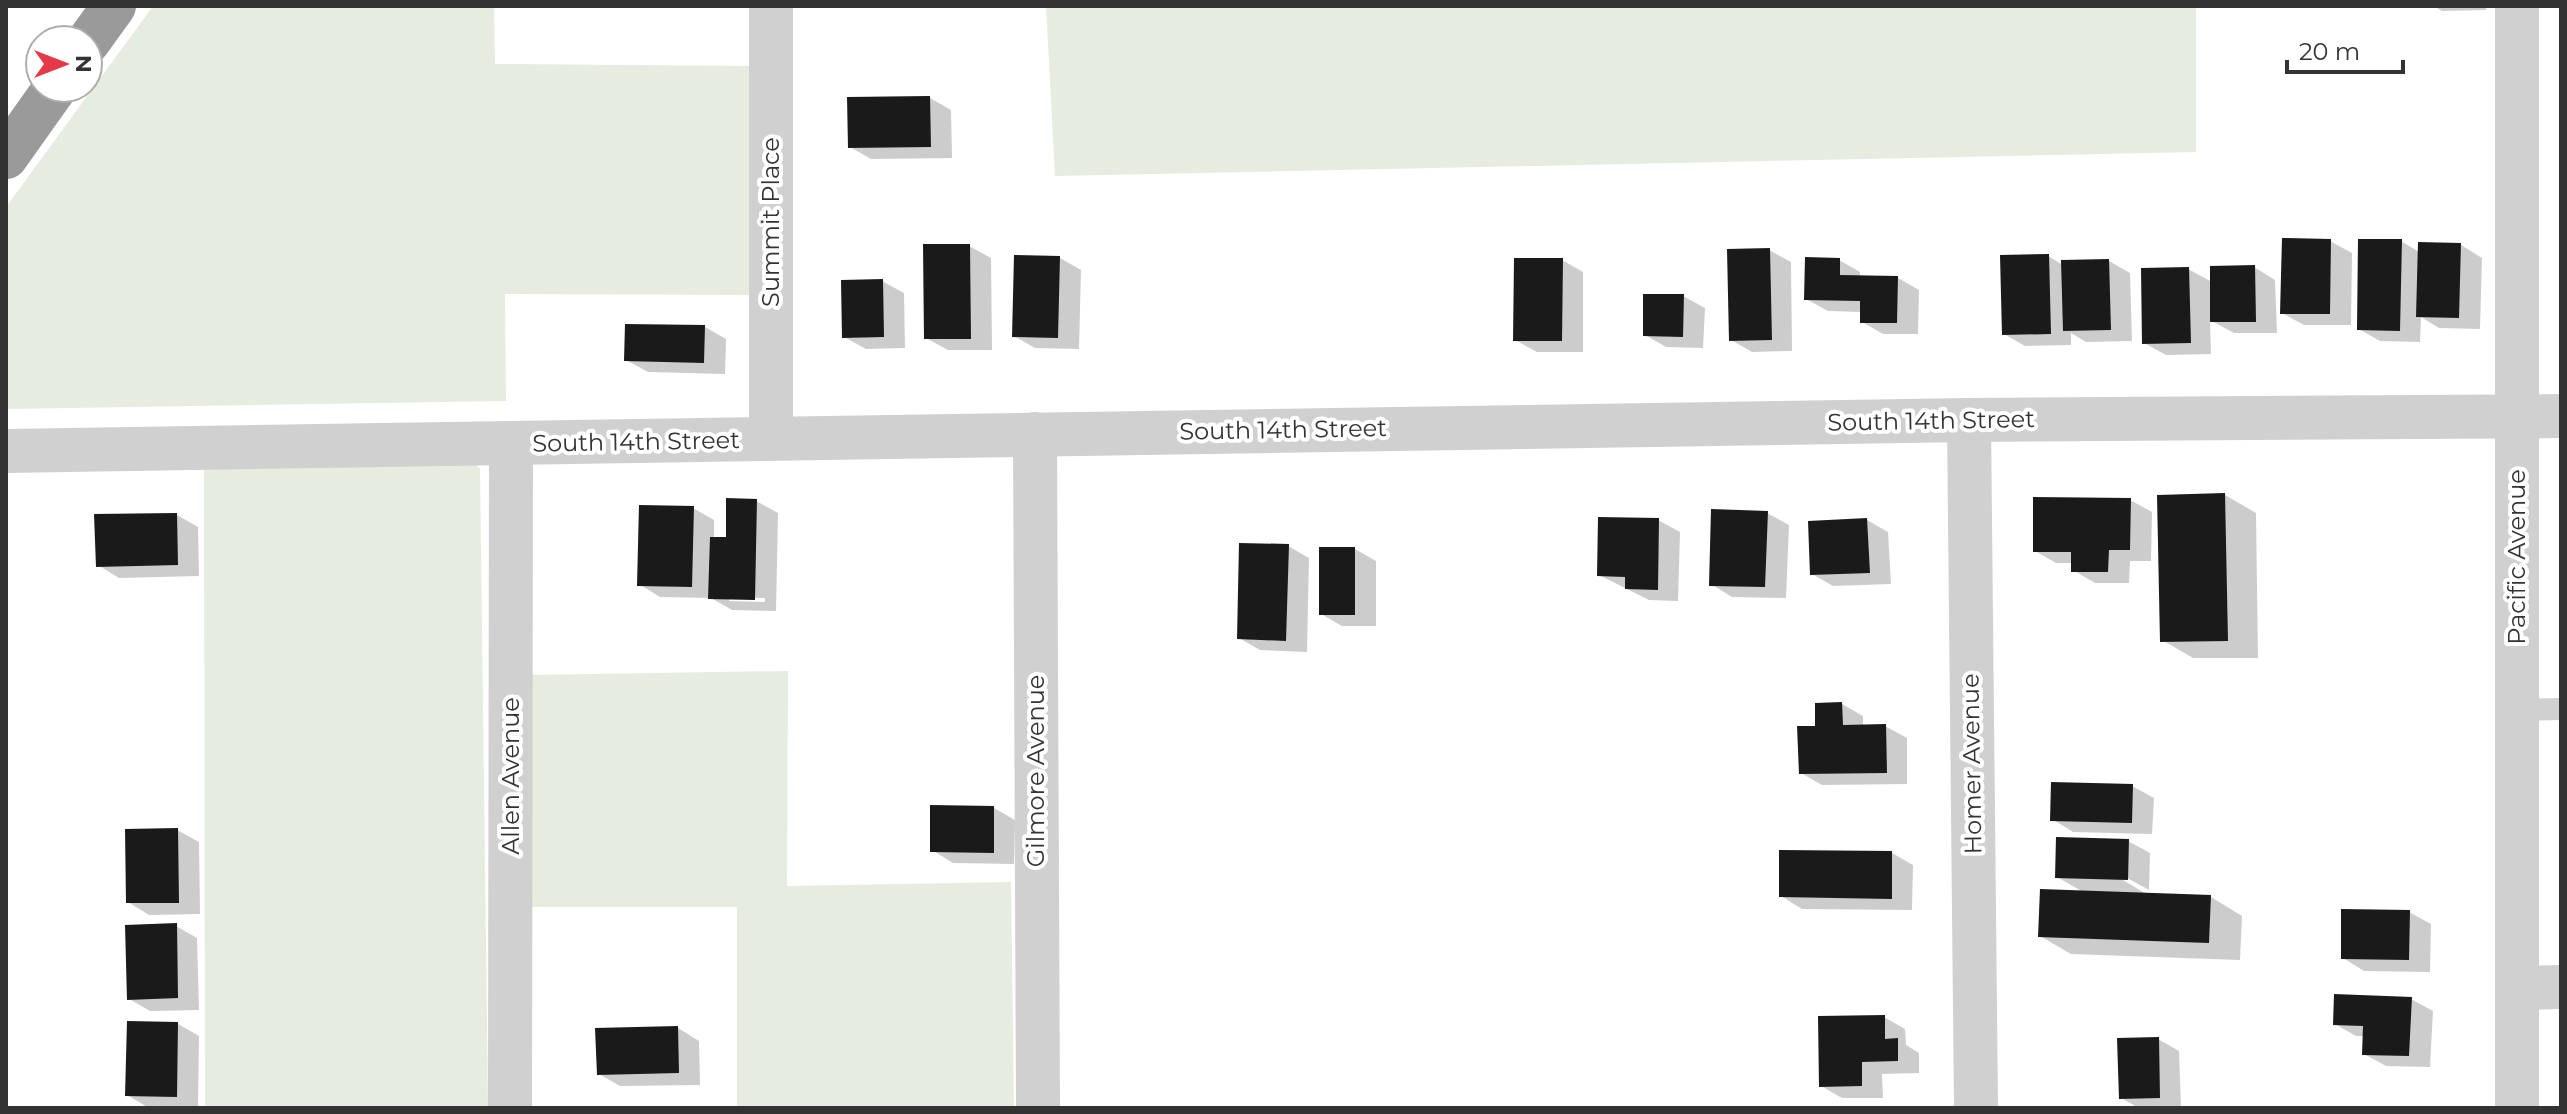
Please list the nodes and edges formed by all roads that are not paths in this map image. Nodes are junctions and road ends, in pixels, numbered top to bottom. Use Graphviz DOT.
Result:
graph roads {
  1 [pos="114,6"];
  2 [pos="771,6"];
  3 [pos="2517,6"];
  4 [pos="101,24"];
  5 [pos="44,104"];
  6 [pos="6,157"];
  7 [pos="2561,416"];
  8 [pos="2517,417"];
  9 [pos="1969,420"];
  10 [pos="1035,434"];
  11 [pos="771,439"];
  12 [pos="511,444"];
  13 [pos="6,451"];
  14 [pos="2561,709"];
  15 [pos="2517,710"];
  16 [pos="2561,987"];
  17 [pos="2518,988"];
  18 [pos="510,1108"];
  19 [pos="1038,1108"];
  20 [pos="1976,1108"];
  21 [pos="2517,1108"];
  1 -- 4 [label="highway"];
  2 -- 11 [label="street, Summit Place"];
  3 -- 8 [label="street, Pacific Avenue"];
  5 -- 6 [label="highway"];
  7 -- 8 [label="street, South 14th Street"];
  8 -- 9 [label="street, South 14th Street"];
  8 -- 15 [label="street, Pacific Avenue"];
  9 -- 10 [label="street, South 14th Street"];
  9 -- 20 [label="street, Homer Avenue"];
  10 -- 11 [label="street, South 14th Street"];
  10 -- 19 [label="street, Gilmore Avenue"];
  11 -- 12 [label="street, South 14th Street"];
  12 -- 13 [label="street, South 14th Street"];
  12 -- 18 [label="street, Allen Avenue"];
  14 -- 15 [label="lane"];
  15 -- 17 [label="street, Pacific Avenue"];
  16 -- 17 [label="street"];
  17 -- 21 [label="street, Pacific Avenue"];
}
